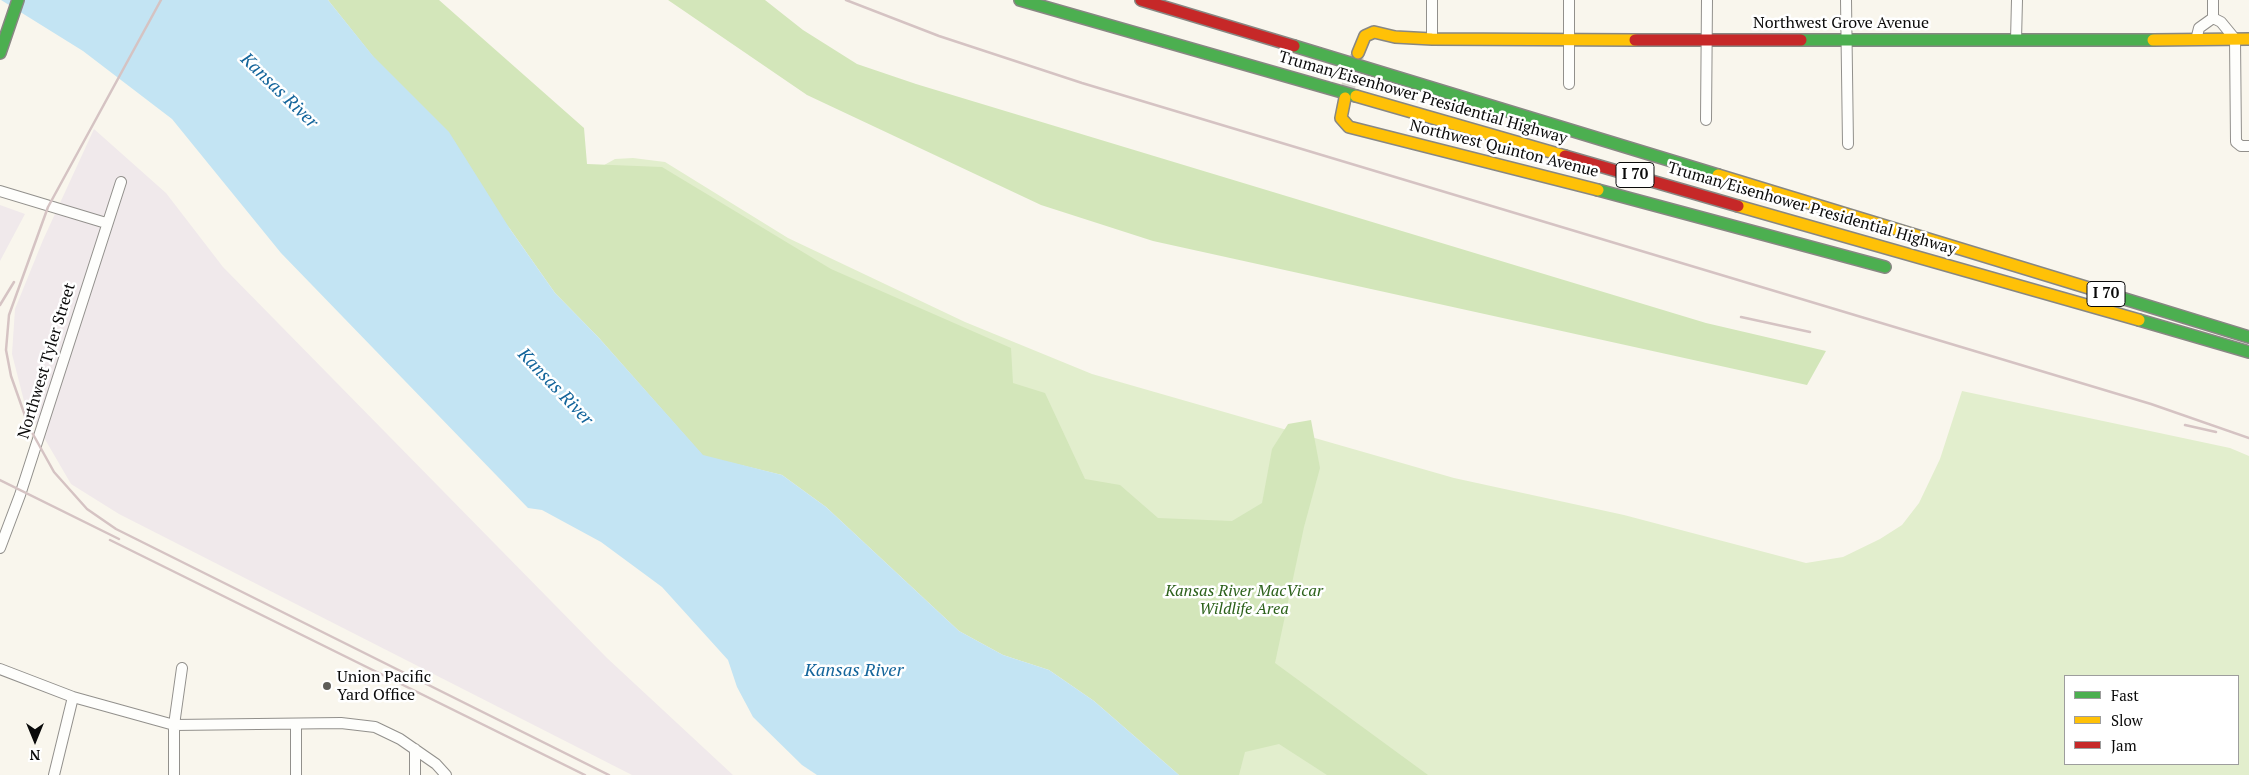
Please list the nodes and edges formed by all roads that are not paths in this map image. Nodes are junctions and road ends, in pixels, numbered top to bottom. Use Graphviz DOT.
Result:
graph roads {
  1 [pos="18,0"];
  2 [pos="1020,0"];
  3 [pos="1141,0"];
  4 [pos="1432,0"];
  5 [pos="1569,0"];
  6 [pos="1707,0"];
  7 [pos="1846,0"];
  8 [pos="2017,0"];
  9 [pos="2213,0"];
  10 [pos="2213,18"];
  11 [pos="1569,38"];
  12 [pos="1432,39"];
  13 [pos="1707,39"];
  14 [pos="2249,39"];
  15 [pos="1846,40"];
  16 [pos="2016,40"];
  17 [pos="2196,40"];
  18 [pos="2235,40"];
  19 [pos="0,52"];
  20 [pos="1358,53"];
  21 [pos="1569,84"];
  22 [pos="1345,98"];
  23 [pos="1706,120"];
  24 [pos="1848,144"];
  25 [pos="2249,146"];
  26 [pos="121,182"];
  27 [pos="0,191"];
  28 [pos="106,223"];
  29 [pos="1884,267"];
  30 [pos="2249,337"];
  31 [pos="2249,352"];
  32 [pos="0,548"];
  33 [pos="182,668"];
  34 [pos="0,669"];
  35 [pos="73,697"];
  36 [pos="296,724"];
  37 [pos="174,725"];
  38 [pos="415,749"];
  39 [pos="54,775"];
  40 [pos="174,775"];
  41 [pos="296,775"];
  42 [pos="415,775"];
  43 [pos="446,775"];
  1 -- 19 [label="main road"];
  2 -- 31 [label="main road, Truman/Eisenhower Presidential Highway / I 70"];
  3 -- 30 [label="main road, Truman/Eisenhower Presidential Highway / I 70"];
  4 -- 12 [label="street"];
  5 -- 11 [label="street"];
  6 -- 13 [label="street"];
  7 -- 15 [label="street"];
  8 -- 16 [label="street"];
  9 -- 10 [label="street"];
  10 -- 17 [label="street"];
  10 -- 18 [label="street"];
  11 -- 12 [label="main road, Northwest Grove Avenue"];
  11 -- 13 [label="main road, Northwest Grove Avenue"];
  11 -- 21 [label="street"];
  12 -- 20 [label="main road"];
  13 -- 15 [label="main road, Northwest Grove Avenue"];
  13 -- 23 [label="street"];
  14 -- 18 [label="main road, Northwest Grove Avenue"];
  15 -- 16 [label="main road, Northwest Grove Avenue"];
  15 -- 24 [label="street"];
  16 -- 17 [label="main road, Northwest Grove Avenue"];
  17 -- 18 [label="main road, Northwest Grove Avenue"];
  18 -- 25 [label="street"];
  22 -- 29 [label="main road, Northwest Quinton Avenue"];
  26 -- 28 [label="street, Northwest Tyler Street"];
  27 -- 28 [label="street"];
  28 -- 32 [label="street, Northwest Tyler Street"];
  33 -- 37 [label="street"];
  34 -- 35 [label="street"];
  35 -- 37 [label="street"];
  35 -- 39 [label="street"];
  36 -- 37 [label="street"];
  36 -- 38 [label="street"];
  36 -- 41 [label="street"];
  37 -- 40 [label="street"];
  38 -- 42 [label="street"];
  38 -- 43 [label="street"];
}
